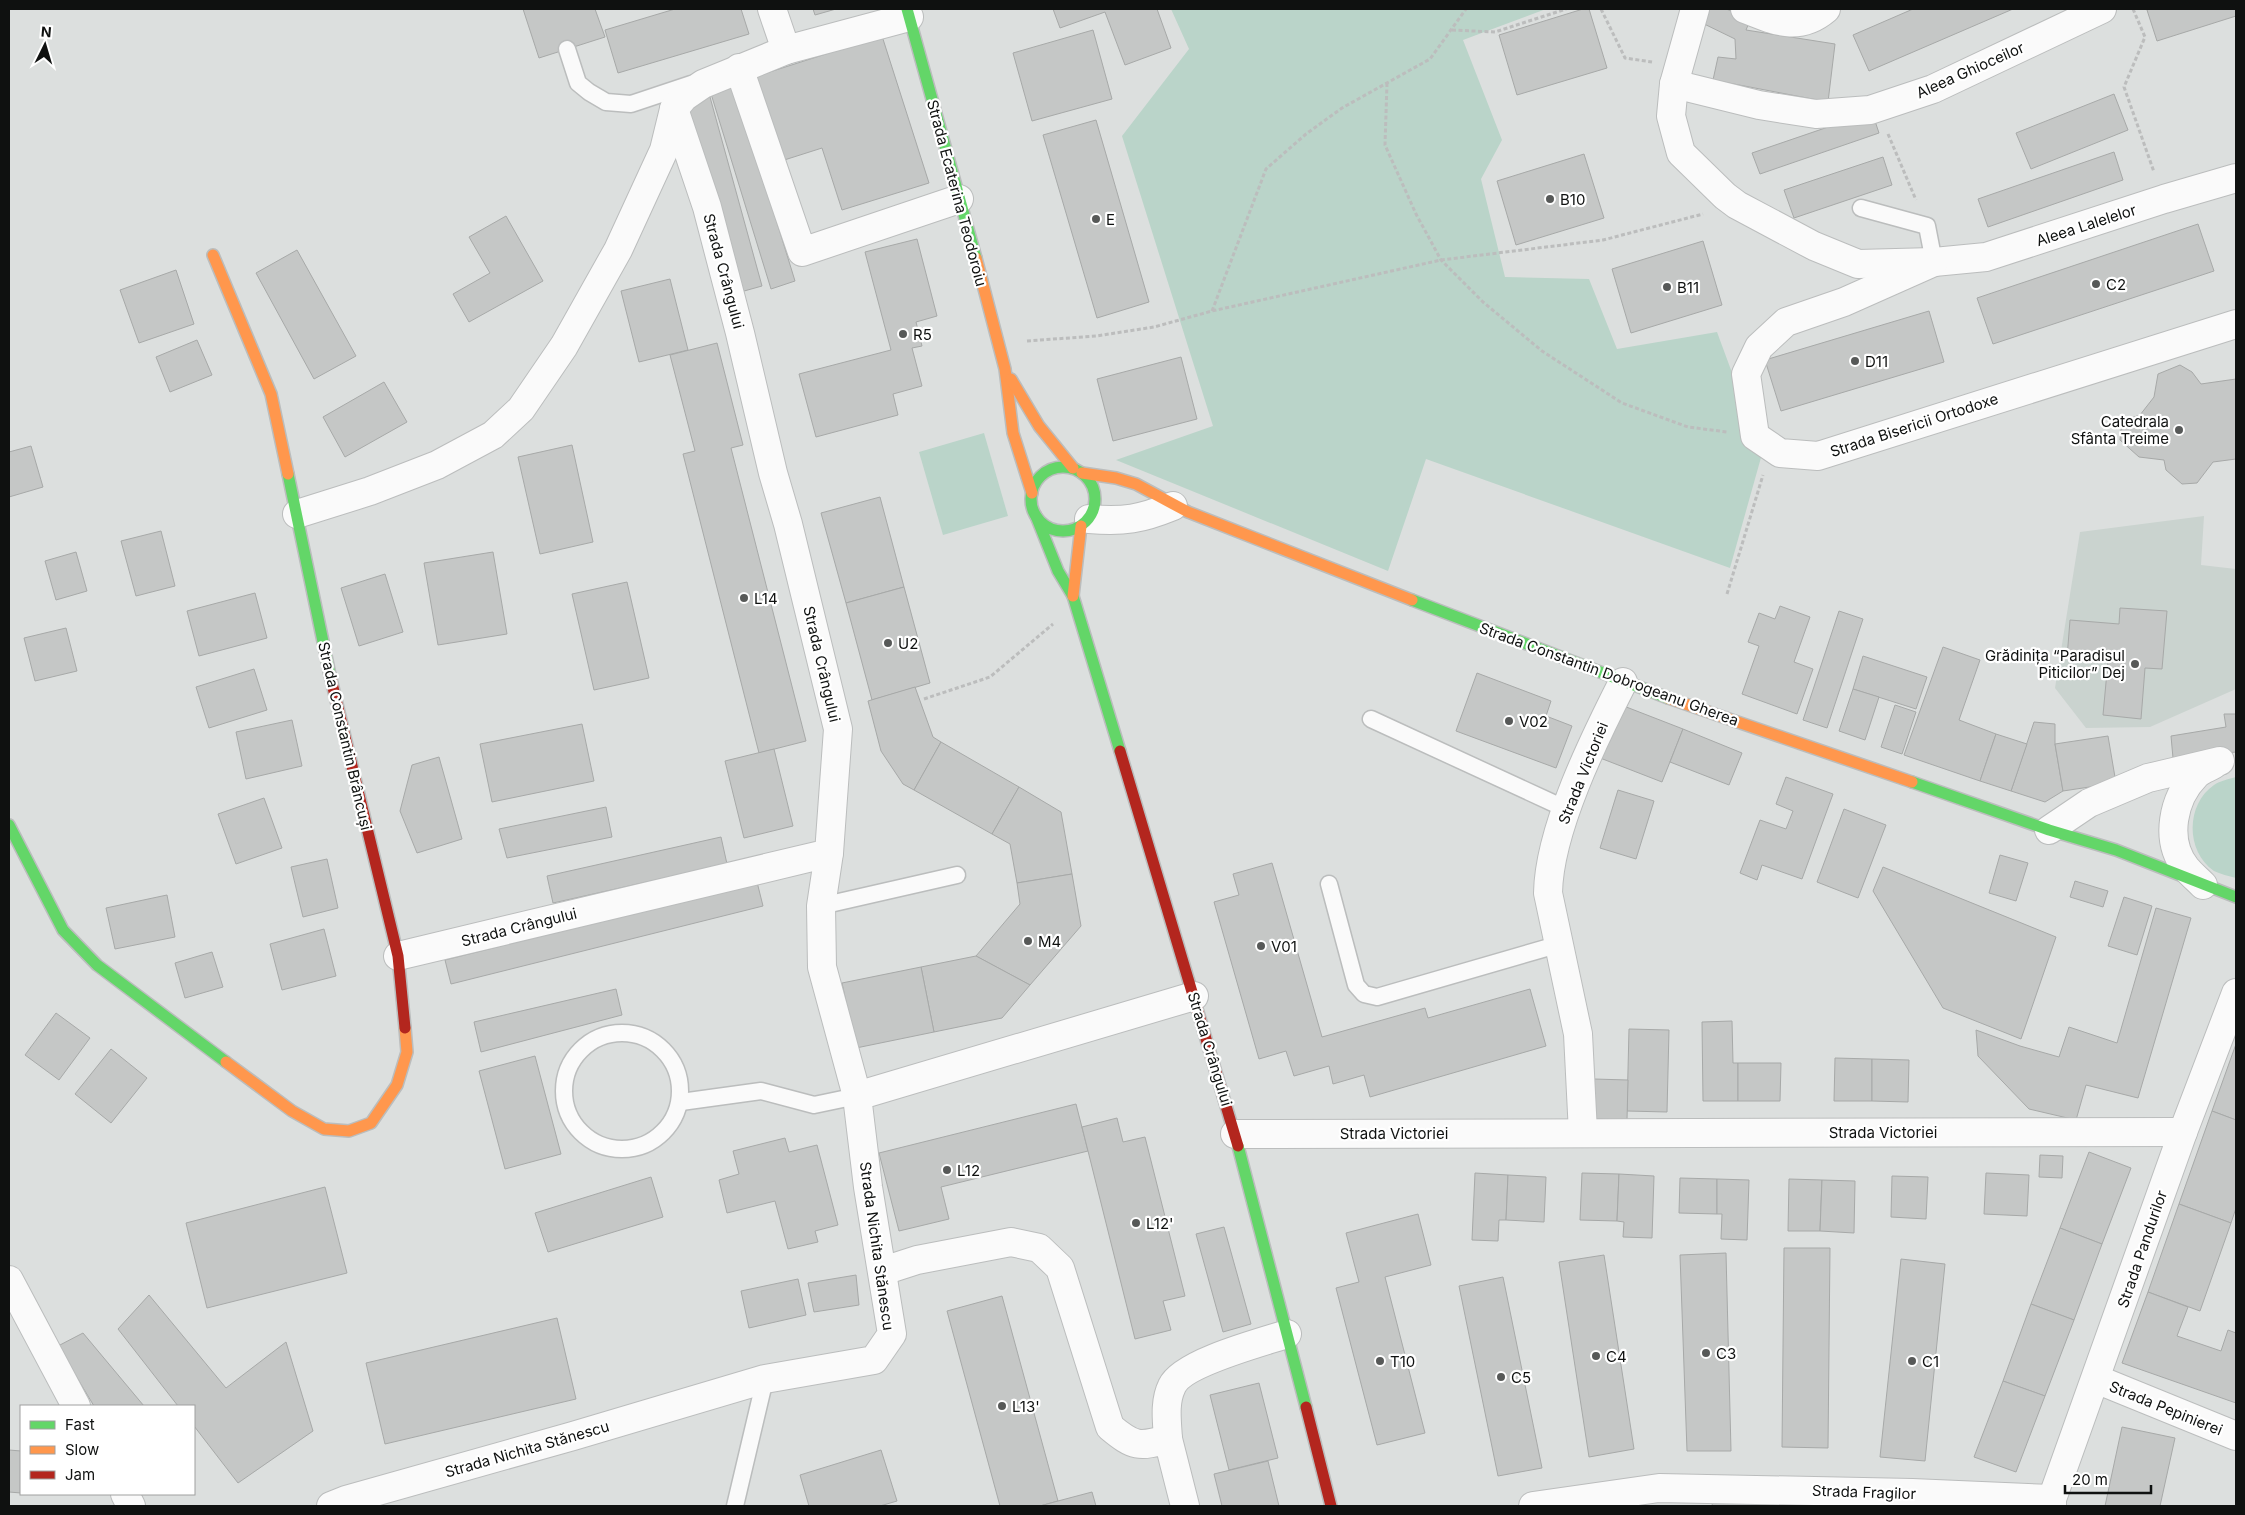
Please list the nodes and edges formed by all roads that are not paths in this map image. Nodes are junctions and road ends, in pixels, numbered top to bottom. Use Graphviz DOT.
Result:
graph roads {
  1 [pos="772,9"];
  2 [pos="1695,9"];
  3 [pos="1745,9"];
  4 [pos="1826,9"];
  5 [pos="2102,9"];
  6 [pos="908,13"];
  7 [pos="2053,19"];
  8 [pos="567,49"];
  9 [pos="786,50"];
  10 [pos="739,68"];
  11 [pos="1677,75"];
  12 [pos="674,109"];
  13 [pos="2236,178"];
  14 [pos="959,199"];
  15 [pos="1861,208"];
  16 [pos="213,255"];
  17 [pos="1934,262"];
  18 [pos="2236,324"];
  19 [pos="1005,369"];
  20 [pos="1077,470"];
  21 [pos="1032,493"];
  22 [pos="1173,506"];
  23 [pos="297,514"];
  24 [pos="1036,516"];
  25 [pos="1085,523"];
  26 [pos="1073,596"];
  27 [pos="1623,682"];
  28 [pos="1371,719"];
  29 [pos="2228,760"];
  30 [pos="1566,809"];
  31 [pos="9,825"];
  32 [pos="2049,830"];
  33 [pos="829,853"];
  34 [pos="957,875"];
  35 [pos="1330,884"];
  36 [pos="2203,885"];
  37 [pos="2236,897"];
  38 [pos="821,906"];
  39 [pos="1560,944"];
  40 [pos="398,956"];
  41 [pos="2236,993"];
  42 [pos="1194,996"];
  43 [pos="857,1096"];
  44 [pos="681,1102"];
  45 [pos="2183,1132"];
  46 [pos="1583,1133"];
  47 [pos="1235,1134"];
  48 [pos="883,1270"];
  49 [pos="9,1280"];
  50 [pos="1287,1334"];
  51 [pos="765,1379"];
  52 [pos="2096,1379"];
  53 [pos="75,1405"];
  54 [pos="2236,1436"];
  55 [pos="1168,1439"];
  56 [pos="1705,1497"];
  57 [pos="2052,1502"];
  58 [pos="342,1504"];
  59 [pos="735,1506"];
  60 [pos="1185,1506"];
  61 [pos="1331,1506"];
  62 [pos="1532,1506"];
  1 -- 9 [label="street"];
  2 -- 11 [label="street"];
  3 -- 4 [label="street"];
  5 -- 7 [label="street, Aleea Ghioceilor"];
  6 -- 9 [label="street, Strada Ecaterina Teodoroiu"];
  6 -- 14 [label="street, Strada Ecaterina Teodoroiu"];
  7 -- 11 [label="street, Aleea Ghioceilor"];
  8 -- 10 [label="lane"];
  9 -- 10 [label="street"];
  10 -- 12 [label="street"];
  10 -- 14 [label="street"];
  11 -- 17 [label="street"];
  12 -- 23 [label="street"];
  12 -- 33 [label="street, Strada Crângului"];
  13 -- 17 [label="street, Aleea Lalelelor"];
  14 -- 19 [label="street, Strada Ecaterina Teodoroiu"];
  15 -- 17 [label="lane"];
  16 -- 23 [label="street, Strada Constantin Brâncuși"];
  17 -- 18 [label="street, Strada Bisericii Ortodoxe"];
  19 -- 20 [label="street, Strada Ecaterina Teodoroiu"];
  19 -- 21 [label="street, Strada Ecaterina Teodoroiu"];
  20 -- 21 [label="street"];
  20 -- 22 [label="street, Strada Constantin Dobrogeanu Gherea"];
  20 -- 25 [label="street"];
  21 -- 24 [label="street"];
  22 -- 25 [label="street"];
  22 -- 27 [label="street, Strada Constantin Dobrogeanu Gherea"];
  23 -- 40 [label="street, Strada Constantin Brâncuși"];
  24 -- 25 [label="street"];
  24 -- 26 [label="street, Strada Crângului"];
  25 -- 26 [label="street, Strada Crângului"];
  26 -- 42 [label="street, Strada Crângului"];
  27 -- 30 [label="street, Strada Victoriei"];
  27 -- 32 [label="street, Strada Constantin Dobrogeanu Gherea"];
  28 -- 30 [label="lane"];
  29 -- 32 [label="street"];
  29 -- 36 [label="street"];
  30 -- 39 [label="street, Strada Victoriei"];
  31 -- 40 [label="street, Strada Constantin Brâncuși"];
  32 -- 36 [label="street, Strada Constantin Dobrogeanu Gherea"];
  33 -- 38 [label="street, Strada Nichita Stănescu"];
  33 -- 40 [label="street, Strada Crângului"];
  34 -- 38 [label="lane"];
  35 -- 39 [label="lane"];
  36 -- 37 [label="street, Strada Constantin Dobrogeanu Gherea"];
  38 -- 43 [label="street, Strada Nichita Stănescu"];
  39 -- 46 [label="street, Strada Victoriei"];
  41 -- 45 [label="street, Strada Pandurilor"];
  42 -- 43 [label="street"];
  42 -- 47 [label="street, Strada Crângului"];
  43 -- 44 [label="lane"];
  43 -- 48 [label="street, Strada Nichita Stănescu"];
  44 -- 44 [label="lane"];
  45 -- 46 [label="street, Strada Victoriei"];
  45 -- 52 [label="street, Strada Pandurilor"];
  46 -- 47 [label="street, Strada Victoriei"];
  47 -- 50 [label="street, Strada Crângului"];
  48 -- 51 [label="street, Strada Nichita Stănescu"];
  48 -- 55 [label="street"];
  49 -- 53 [label="street"];
  50 -- 55 [label="street"];
  50 -- 61 [label="street, Strada Crângului"];
  51 -- 58 [label="street, Strada Nichita Stănescu"];
  51 -- 59 [label="lane"];
  52 -- 54 [label="street, Strada Pepinierei"];
  52 -- 57 [label="street, Strada Pandurilor"];
  55 -- 60 [label="street"];
  56 -- 57 [label="street, Strada Fragilor"];
  56 -- 62 [label="street, Strada Fragilor"];
}
